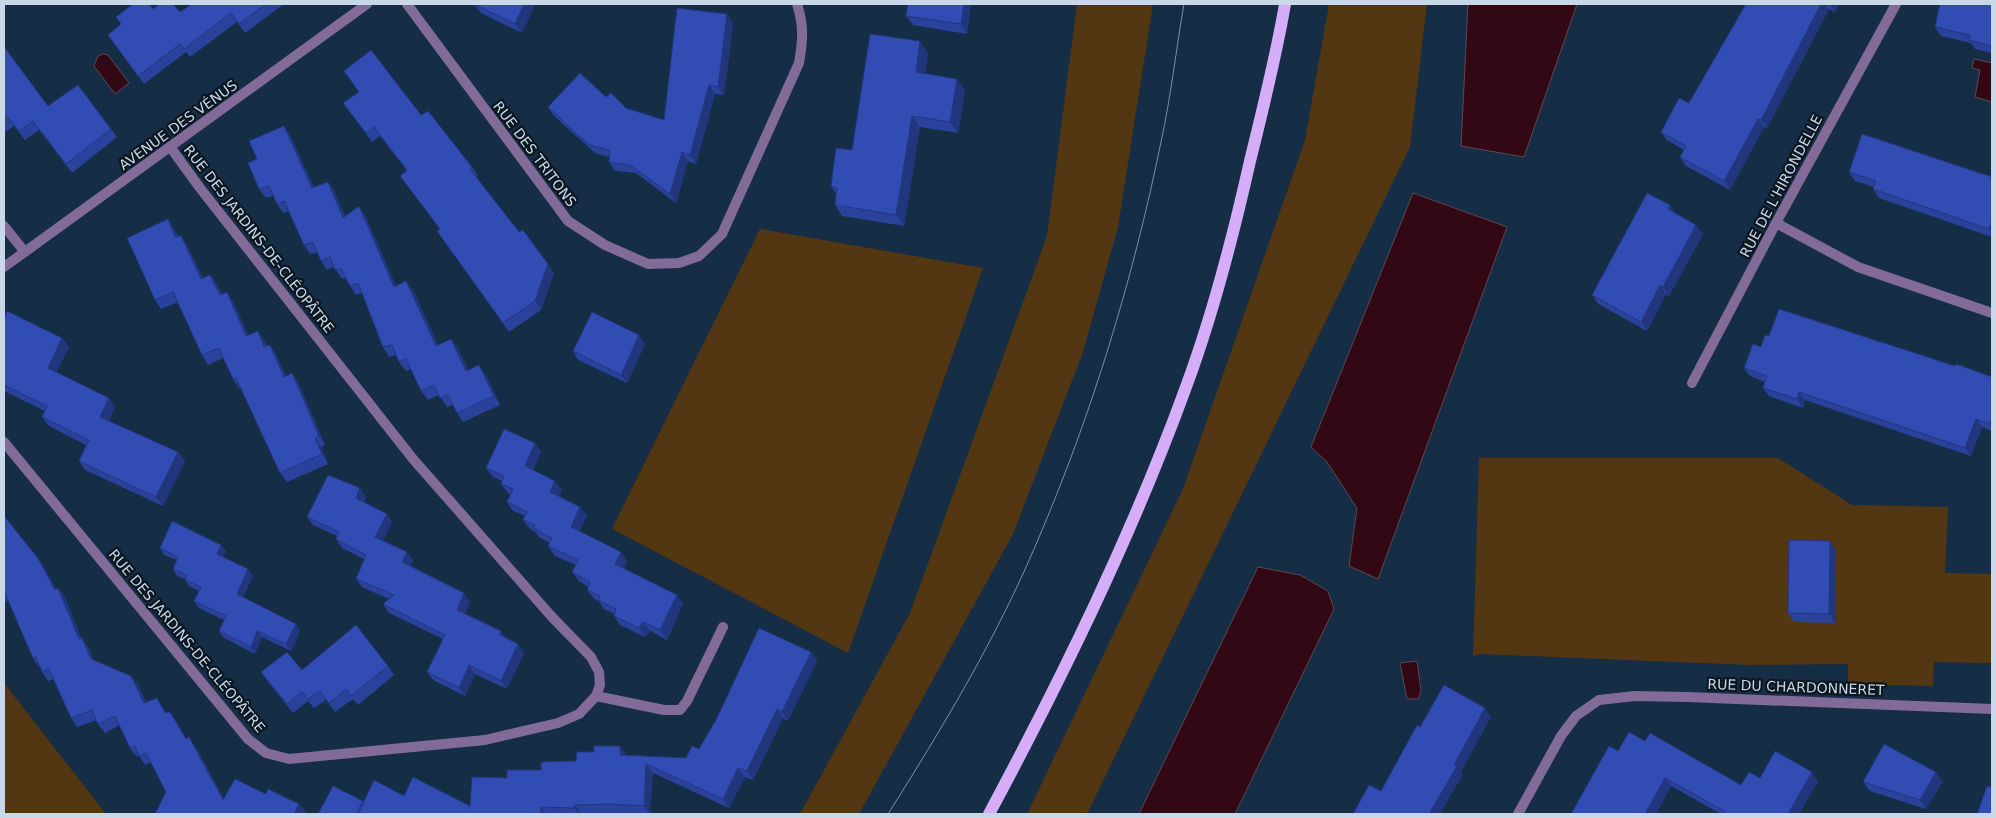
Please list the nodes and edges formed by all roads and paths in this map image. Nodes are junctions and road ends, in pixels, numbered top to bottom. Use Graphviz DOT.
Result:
graph roads {
  1 [pos="367,4"];
  2 [pos="407,4"];
  3 [pos="797,4"];
  4 [pos="1285,4"];
  5 [pos="1896,4"];
  6 [pos="170,148"];
  7 [pos="1776,223"];
  8 [pos="4,226"];
  9 [pos="24,251"];
  10 [pos="4,267"];
  11 [pos="1992,313"];
  12 [pos="1692,383"];
  13 [pos="4,442"];
  14 [pos="723,627"];
  15 [pos="596,696"];
  16 [pos="1992,709"];
  17 [pos="989,814"];
  18 [pos="1518,814"];
  1 -- 6 [label="street, AVENUE DES VÉNUS"];
  2 -- 3 [label="street, RUE DES TRITONS"];
  4 -- 17 [label="main road"];
  5 -- 7 [label="street, RUE DE L'HIRONDELLE"];
  6 -- 9 [label="street, AVENUE DES VÉNUS"];
  6 -- 15 [label="street, RUE DES JARDINS-DE-CLÉOPÂTRE"];
  7 -- 11 [label="street"];
  7 -- 12 [label="street, RUE DE L'HIRONDELLE"];
  8 -- 9 [label="street"];
  9 -- 10 [label="street, AVENUE DES VÉNUS"];
  13 -- 15 [label="street, RUE DES JARDINS-DE-CLÉOPÂTRE"];
  14 -- 15 [label="street"];
  16 -- 18 [label="street, RUE DU CHARDONNERET"];
}
